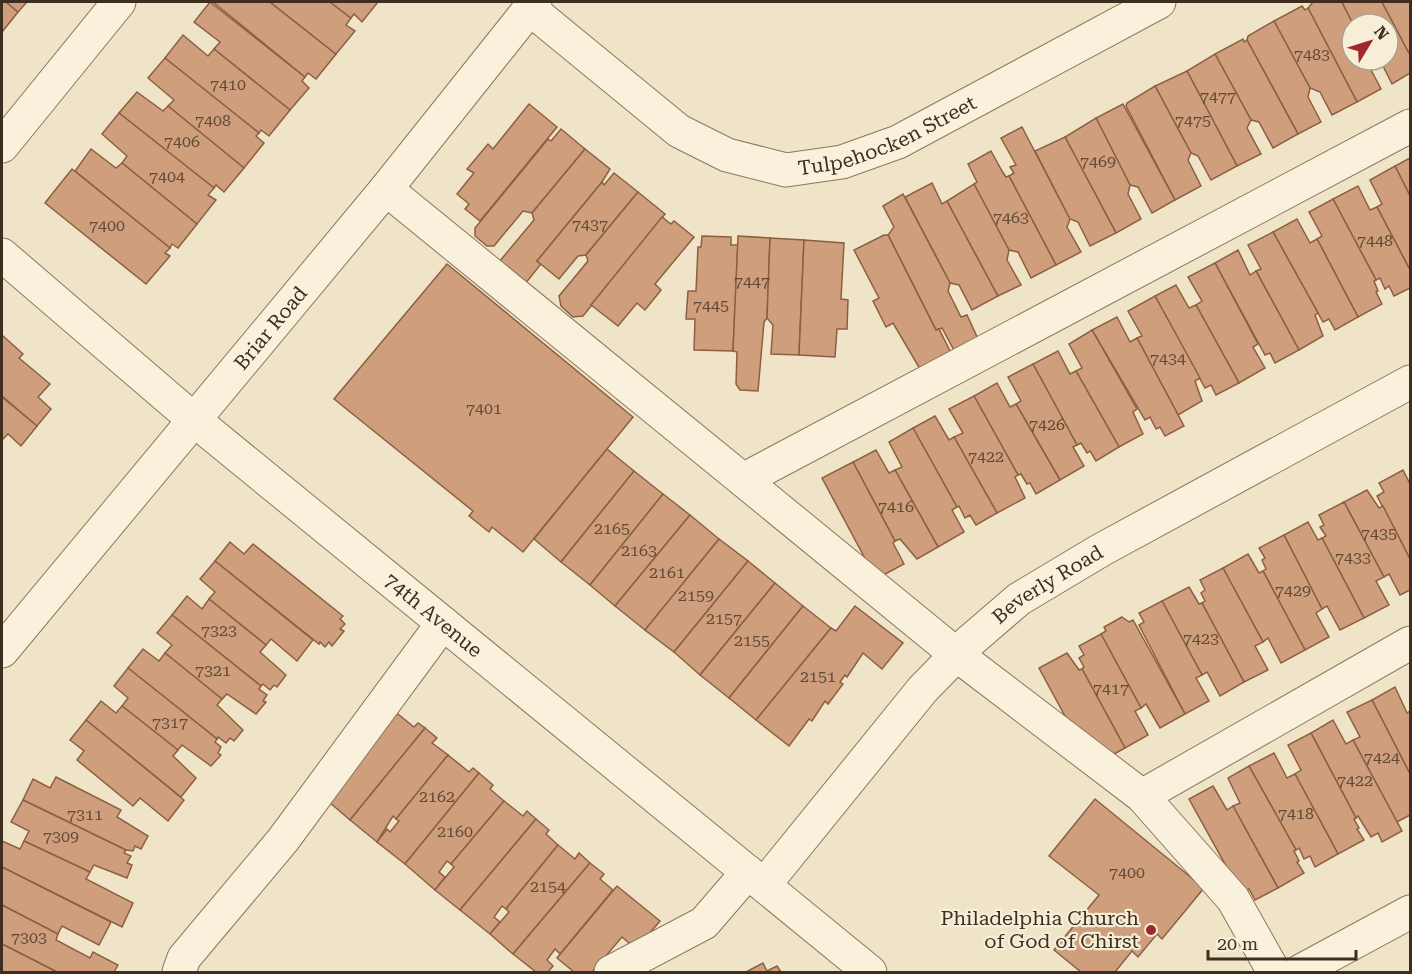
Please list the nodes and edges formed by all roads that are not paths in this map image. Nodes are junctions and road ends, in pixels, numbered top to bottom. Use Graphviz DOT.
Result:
graph roads {
  1 [pos="119,2"];
  2 [pos="1159,2"];
  3 [pos="532,5"];
  4 [pos="1410,126"];
  5 [pos="2,146"];
  6 [pos="386,189"];
  7 [pos="2,255"];
  8 [pos="1410,381"];
  9 [pos="193,419"];
  10 [pos="742,480"];
  11 [pos="444,623"];
  12 [pos="1410,642"];
  13 [pos="2,651"];
  14 [pos="957,655"];
  15 [pos="1142,796"];
  16 [pos="756,879"];
  17 [pos="1410,912"];
  18 [pos="1308,970"];
  19 [pos="179,972"];
  20 [pos="611,972"];
  21 [pos="870,972"];
  22 [pos="1274,972"];
  1 -- 5 [label="street"];
  2 -- 3 [label="street, Tulpehocken Street"];
  3 -- 6 [label="street, Briar Road"];
  4 -- 10 [label="street"];
  6 -- 9 [label="street, Briar Road"];
  6 -- 10 [label="street"];
  7 -- 9 [label="street, 74th Avenue"];
  8 -- 14 [label="street, Beverly Road"];
  9 -- 11 [label="street, 74th Avenue"];
  9 -- 13 [label="street, Briar Road"];
  10 -- 14 [label="street"];
  11 -- 16 [label="street, 74th Avenue"];
  11 -- 19 [label="street"];
  12 -- 15 [label="street"];
  14 -- 15 [label="street"];
  14 -- 16 [label="street, Beverly Road"];
  15 -- 22 [label="street"];
  16 -- 20 [label="street, Beverly Road"];
  16 -- 21 [label="street, 74th Avenue"];
  17 -- 18 [label="street"];
}
